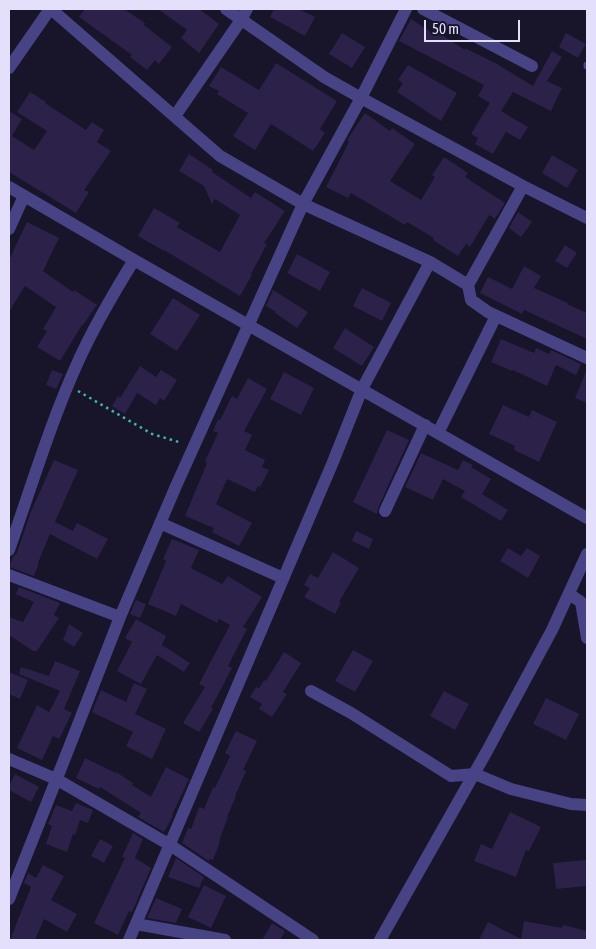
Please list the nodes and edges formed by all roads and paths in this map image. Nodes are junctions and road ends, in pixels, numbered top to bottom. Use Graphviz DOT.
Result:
graph roads {
  1 [pos="51,9"];
  2 [pos="226,9"];
  3 [pos="406,9"];
  4 [pos="423,9"];
  5 [pos="244,14"];
  6 [pos="532,66"];
  7 [pos="9,68"];
  8 [pos="361,98"];
  9 [pos="175,116"];
  10 [pos="523,186"];
  11 [pos="9,187"];
  12 [pos="24,196"];
  13 [pos="303,204"];
  14 [pos="587,218"];
  15 [pos="9,229"];
  16 [pos="134,260"];
  17 [pos="430,262"];
  18 [pos="468,285"];
  19 [pos="496,316"];
  20 [pos="248,325"];
  21 [pos="587,358"];
  22 [pos="68,385"];
  23 [pos="362,389"];
  24 [pos="425,425"];
  25 [pos="438,433"];
  26 [pos="193,446"];
  27 [pos="385,511"];
  28 [pos="587,518"];
  29 [pos="160,523"];
  30 [pos="9,550"];
  31 [pos="587,554"];
  32 [pos="9,575"];
  33 [pos="283,578"];
  34 [pos="569,594"];
  35 [pos="120,617"];
  36 [pos="587,638"];
  37 [pos="311,691"];
  38 [pos="9,759"];
  39 [pos="474,774"];
  40 [pos="56,780"];
  41 [pos="587,805"];
  42 [pos="170,845"];
  43 [pos="9,900"];
  44 [pos="136,924"];
  45 [pos="129,940"];
  46 [pos="225,940"];
  47 [pos="313,940"];
  48 [pos="380,940"];
  1 -- 7 [label="street"];
  1 -- 9 [label="street"];
  2 -- 5 [label="street"];
  3 -- 8 [label="street"];
  4 -- 6 [label="street"];
  5 -- 8 [label="street"];
  5 -- 9 [label="street"];
  8 -- 10 [label="street"];
  8 -- 13 [label="street"];
  9 -- 13 [label="street"];
  10 -- 14 [label="street"];
  10 -- 18 [label="street"];
  11 -- 12 [label="street"];
  12 -- 15 [label="street"];
  12 -- 16 [label="street"];
  13 -- 17 [label="street"];
  13 -- 20 [label="street"];
  16 -- 20 [label="street"];
  16 -- 22 [label="street"];
  17 -- 18 [label="street"];
  17 -- 23 [label="street"];
  18 -- 19 [label="street"];
  19 -- 21 [label="street"];
  19 -- 25 [label="street"];
  20 -- 23 [label="street"];
  20 -- 26 [label="street"];
  22 -- 26 [label="path"];
  22 -- 30 [label="street"];
  23 -- 24 [label="street"];
  23 -- 33 [label="street"];
  24 -- 25 [label="street"];
  24 -- 27 [label="street"];
  25 -- 28 [label="street"];
  26 -- 29 [label="street"];
  29 -- 33 [label="street"];
  29 -- 35 [label="street"];
  31 -- 34 [label="street"];
  32 -- 35 [label="street"];
  33 -- 42 [label="street"];
  34 -- 36 [label="street"];
  34 -- 39 [label="street"];
  35 -- 40 [label="street"];
  37 -- 39 [label="street"];
  38 -- 40 [label="street"];
  39 -- 41 [label="street"];
  39 -- 48 [label="street"];
  40 -- 42 [label="street"];
  40 -- 43 [label="street"];
  42 -- 44 [label="street"];
  42 -- 47 [label="street"];
  44 -- 45 [label="street"];
  44 -- 46 [label="street"];
}
